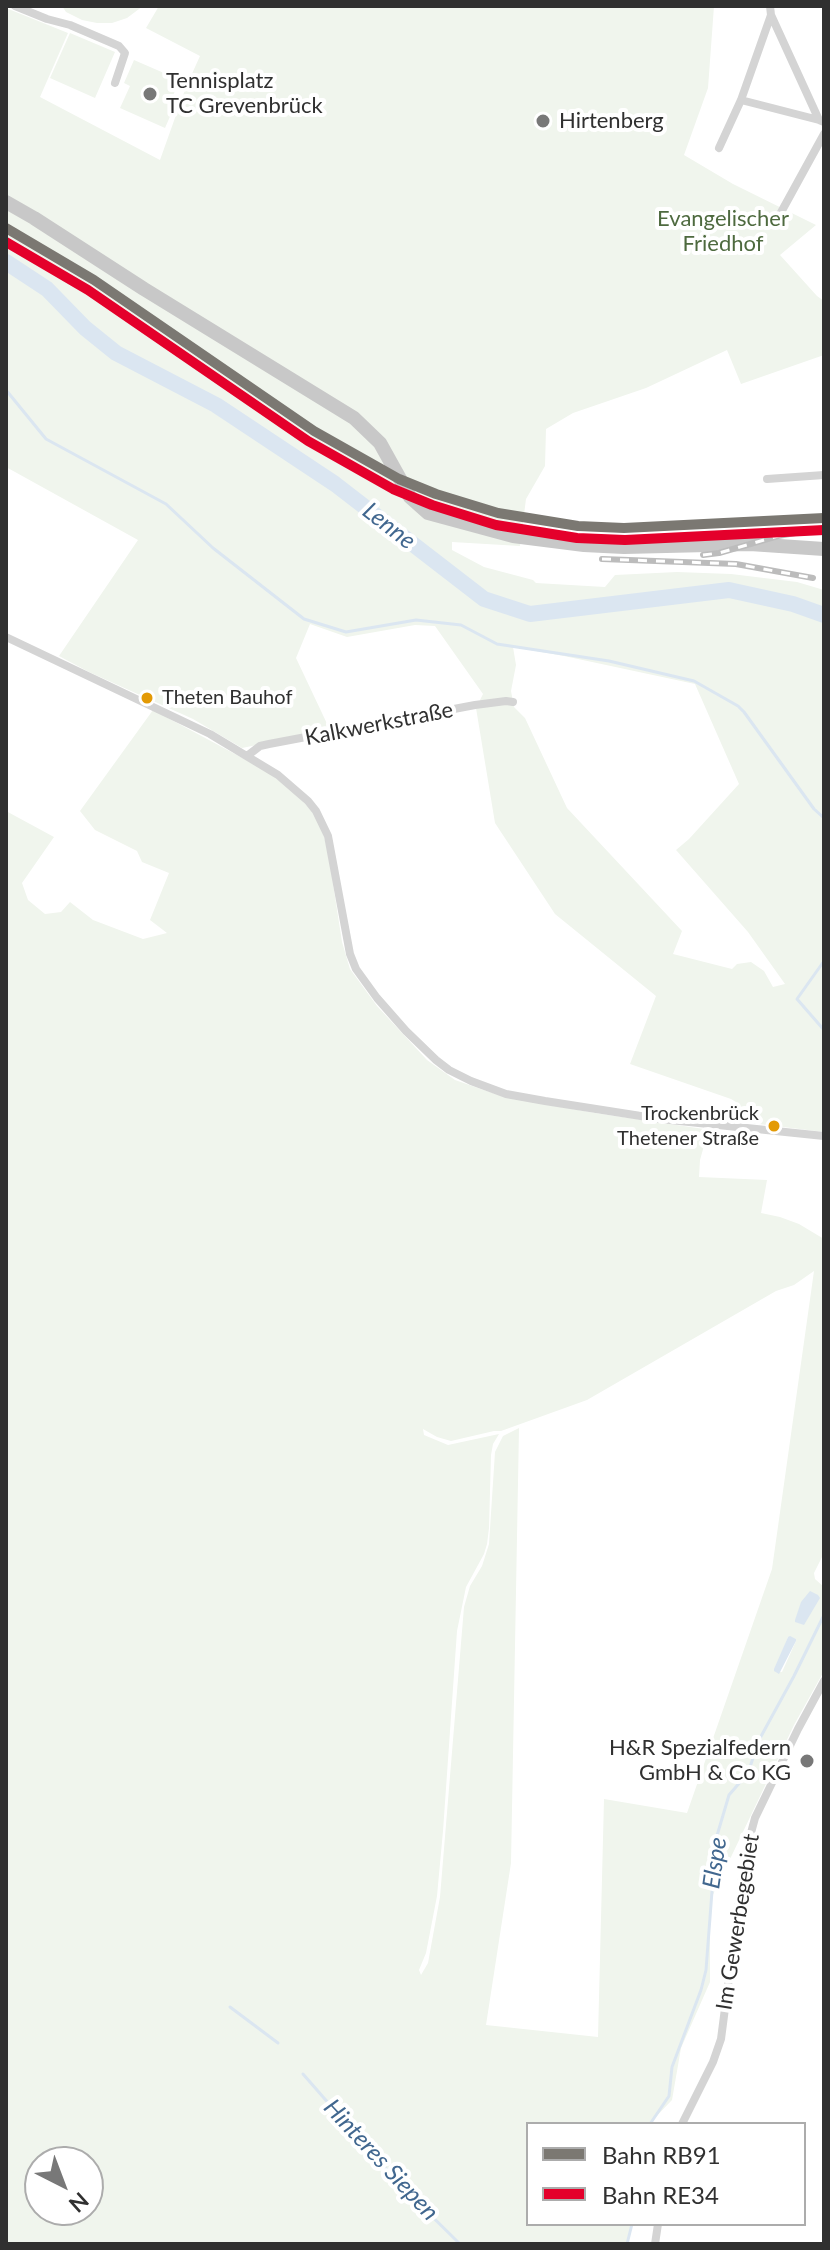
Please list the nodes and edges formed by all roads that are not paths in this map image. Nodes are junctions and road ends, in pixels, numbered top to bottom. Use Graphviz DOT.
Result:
graph roads {
  1 [pos="15,6"];
  2 [pos="771,11"];
  3 [pos="115,83"];
  4 [pos="741,100"];
  5 [pos="821,121"];
  6 [pos="824,134"];
  7 [pos="719,148"];
  8 [pos="6,202"];
  9 [pos="749,219"];
  10 [pos="824,475"];
  11 [pos="767,479"];
  12 [pos="824,549"];
  13 [pos="6,637"];
  14 [pos="513,702"];
  15 [pos="247,756"];
  16 [pos="824,1136"];
  17 [pos="824,1681"];
  18 [pos="683,2122"];
  1 -- 3 [label="street"];
  2 -- 4 [label="street"];
  2 -- 5 [label="street"];
  4 -- 5 [label="street"];
  4 -- 7 [label="street"];
  6 -- 9 [label="street"];
  8 -- 12 [label="main road"];
  10 -- 11 [label="street"];
  13 -- 15 [label="street"];
  14 -- 15 [label="street, Kalkwerkstraße"];
  15 -- 16 [label="street"];
  17 -- 18 [label="street, Im Gewerbegebiet"];
}
